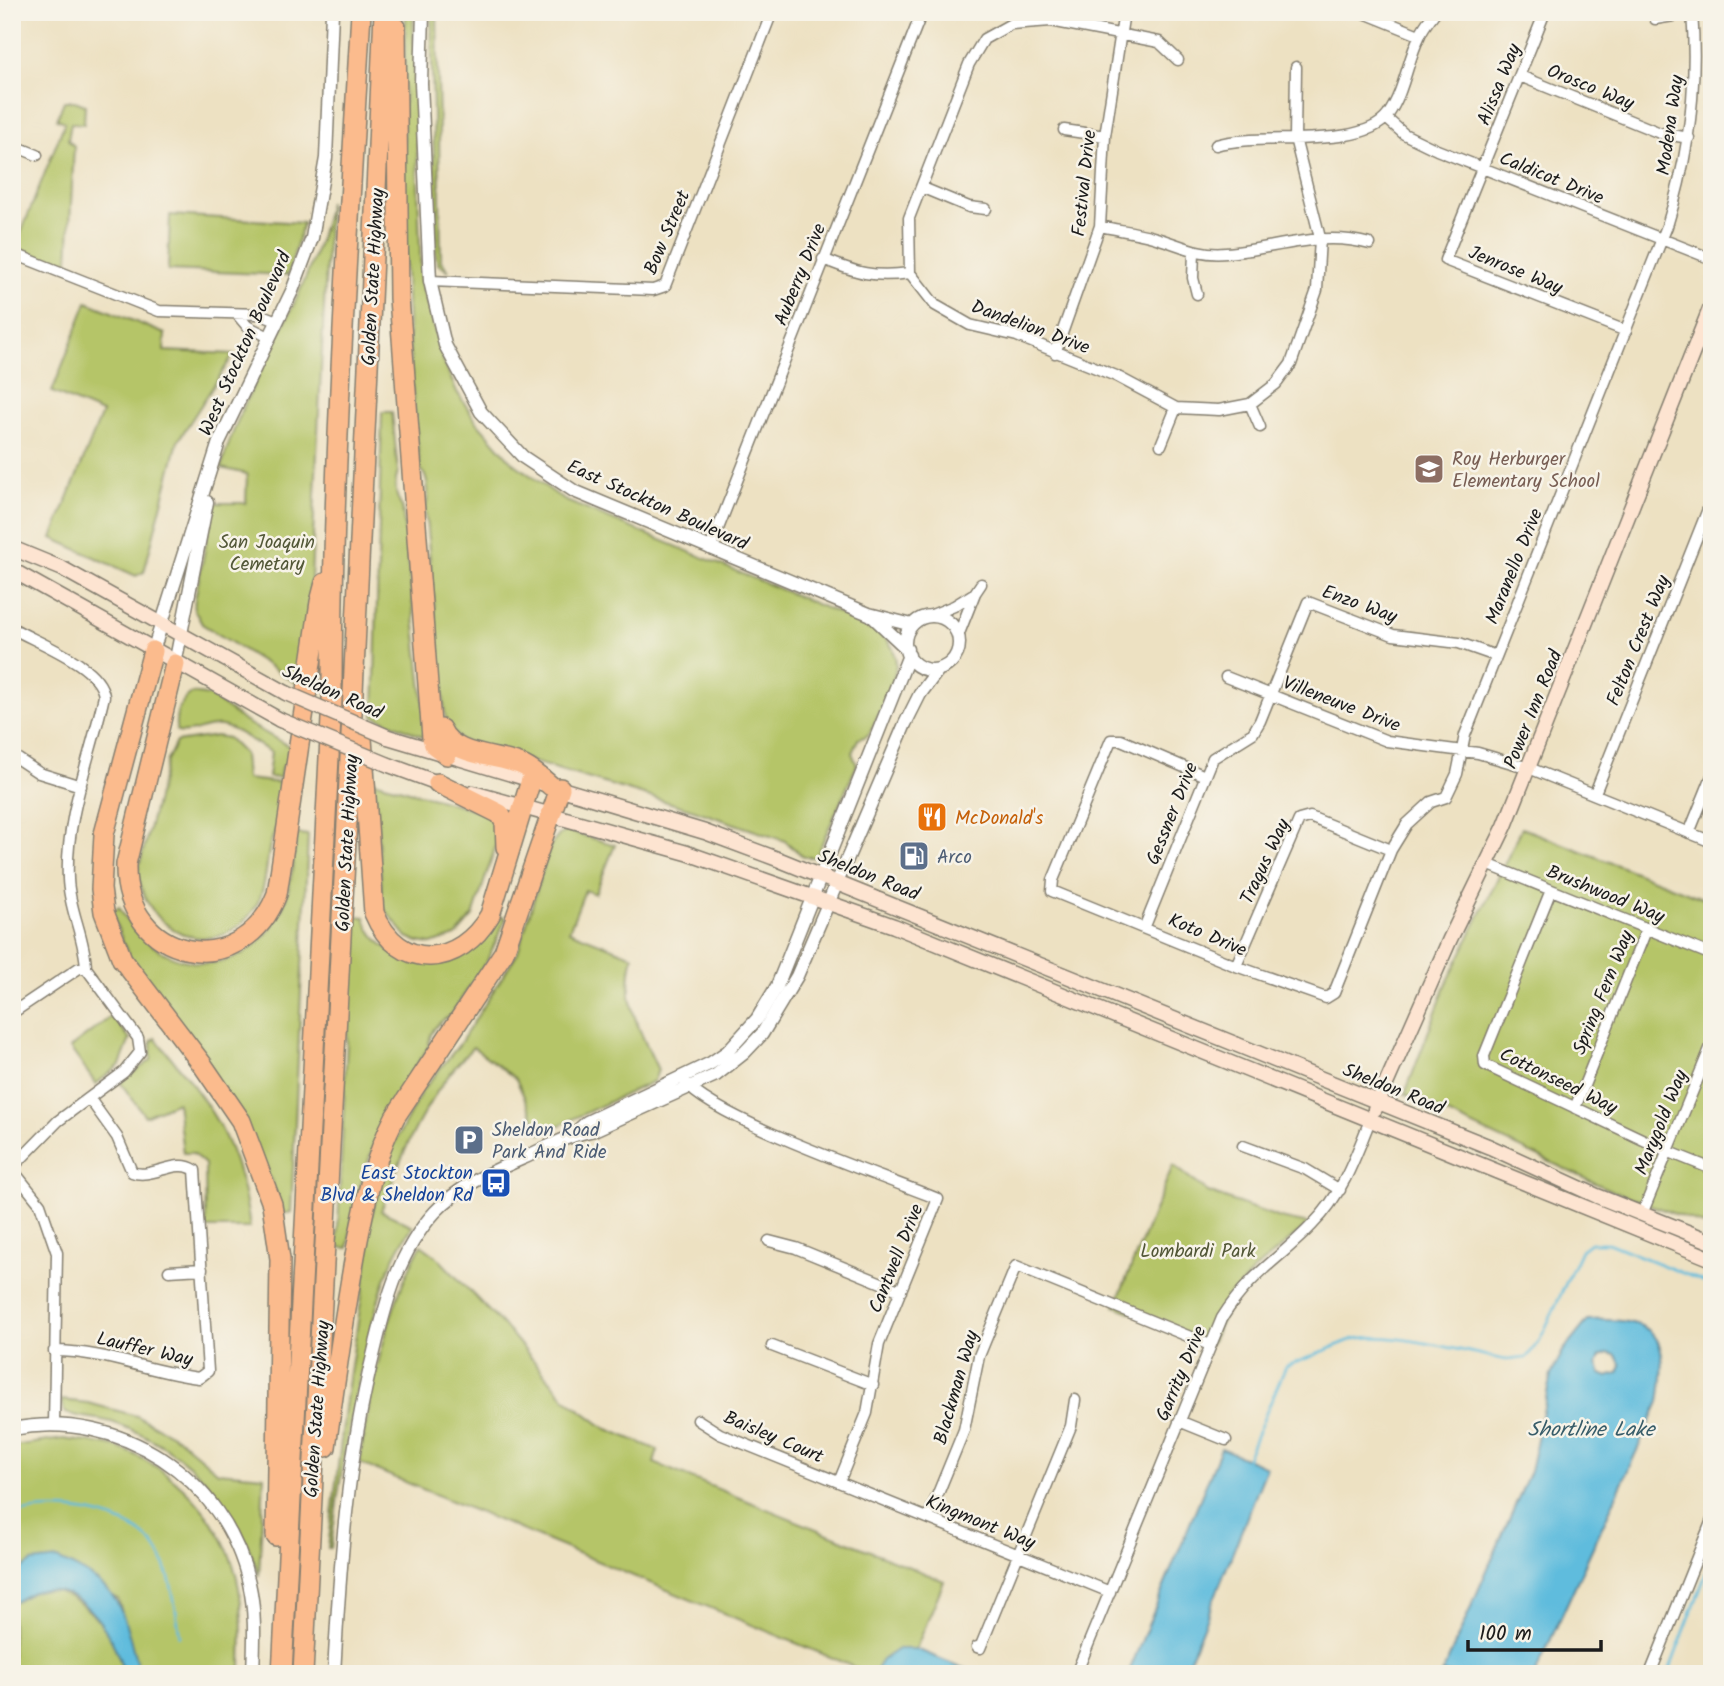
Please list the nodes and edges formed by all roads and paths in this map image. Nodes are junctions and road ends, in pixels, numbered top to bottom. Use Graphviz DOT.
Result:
graph roads {
  1 [pos="332,12"];
  2 [pos="361,12"];
  3 [pos="384,12"];
  4 [pos="395,12"];
  5 [pos="423,12"];
  6 [pos="772,12"];
  7 [pos="922,12"];
  8 [pos="1011,12"];
  9 [pos="1125,12"];
  10 [pos="1362,12"];
  11 [pos="1435,12"];
  12 [pos="1545,12"];
  13 [pos="1692,13"];
  14 [pos="1655,19"];
  15 [pos="1011,24"];
  16 [pos="1419,35"];
  17 [pos="1121,36"];
  18 [pos="1178,60"];
  19 [pos="1296,67"];
  20 [pos="1520,76"];
  21 [pos="1386,118"];
  22 [pos="1064,130"];
  23 [pos="1105,136"];
  24 [pos="1295,138"];
  25 [pos="1689,138"];
  26 [pos="12,145"];
  27 [pos="1216,145"];
  28 [pos="37,155"];
  29 [pos="1482,168"];
  30 [pos="923,188"];
  31 [pos="986,209"];
  32 [pos="1100,226"];
  33 [pos="1320,238"];
  34 [pos="1662,240"];
  35 [pos="1370,244"];
  36 [pos="1194,252"];
  37 [pos="12,253"];
  38 [pos="823,259"];
  39 [pos="1712,259"];
  40 [pos="910,273"];
  41 [pos="430,281"];
  42 [pos="1197,294"];
  43 [pos="1712,304"];
  44 [pos="237,314"];
  45 [pos="277,321"];
  46 [pos="1626,331"];
  47 [pos="270,337"];
  48 [pos="1055,353"];
  49 [pos="1250,404"];
  50 [pos="1176,408"];
  51 [pos="1260,427"];
  52 [pos="1161,445"];
  53 [pos="208,481"];
  54 [pos="1712,499"];
  55 [pos="13,548"];
  56 [pos="710,549"];
  57 [pos="332,558"];
  58 [pos="12,570"];
  59 [pos="869,614"];
  60 [pos="927,617"];
  61 [pos="163,625"];
  62 [pos="912,625"];
  63 [pos="12,628"];
  64 [pos="182,636"];
  65 [pos="958,636"];
  66 [pos="355,646"];
  67 [pos="153,651"];
  68 [pos="908,652"];
  69 [pos="1496,656"];
  70 [pos="175,664"];
  71 [pos="938,670"];
  72 [pos="1227,677"];
  73 [pos="1271,695"];
  74 [pos="431,701"];
  75 [pos="882,728"];
  76 [pos="1462,751"];
  77 [pos="12,755"];
  78 [pos="447,755"];
  79 [pos="1529,768"];
  80 [pos="1205,776"];
  81 [pos="1712,776"];
  82 [pos="531,780"];
  83 [pos="438,783"];
  84 [pos="81,786"];
  85 [pos="556,787"];
  86 [pos="1595,793"];
  87 [pos="522,807"];
  88 [pos="549,814"];
  89 [pos="864,820"];
  90 [pos="1689,833"];
  91 [pos="1712,842"];
  92 [pos="1391,850"];
  93 [pos="505,862"];
  94 [pos="1488,864"];
  95 [pos="821,876"];
  96 [pos="837,882"];
  97 [pos="1551,890"];
  98 [pos="813,896"];
  99 [pos="829,902"];
  100 [pos="1145,926"];
  101 [pos="1647,928"];
  102 [pos="1712,954"];
  103 [pos="1236,966"];
  104 [pos="86,968"];
  105 [pos="12,1013"];
  106 [pos="1712,1044"];
  107 [pos="685,1083"];
  108 [pos="89,1098"];
  109 [pos="1378,1102"];
  110 [pos="1575,1108"];
  111 [pos="1370,1120"];
  112 [pos="1243,1146"];
  113 [pos="1667,1151"];
  114 [pos="12,1169"];
  115 [pos="1712,1169"];
  116 [pos="1340,1189"];
  117 [pos="1642,1214"];
  118 [pos="769,1241"];
  119 [pos="1712,1242"];
  120 [pos="1712,1259"];
  121 [pos="202,1269"];
  122 [pos="169,1271"];
  123 [pos="901,1290"];
  124 [pos="1210,1345"];
  125 [pos="772,1346"];
  126 [pos="54,1351"];
  127 [pos="873,1385"];
  128 [pos="1076,1400"];
  129 [pos="698,1420"];
  130 [pos="1179,1421"];
  131 [pos="54,1425"];
  132 [pos="12,1429"];
  133 [pos="1226,1440"];
  134 [pos="839,1482"];
  135 [pos="929,1518"];
  136 [pos="1712,1520"];
  137 [pos="308,1522"];
  138 [pos="1018,1555"];
  139 [pos="1110,1592"];
  140 [pos="976,1647"];
  141 [pos="253,1674"];
  142 [pos="281,1674"];
  143 [pos="303,1674"];
  144 [pos="334,1674"];
  145 [pos="1076,1674"];
  146 [pos="1650,1674"];
  1 -- 45 [label="street, West Stockton Boulevard"];
  2 -- 57 [label="highway, Golden State Highway"];
  3 -- 66 [label="highway, Golden State Highway"];
  4 -- 74 [label="highway"];
  5 -- 41 [label="street, East Stockton Boulevard"];
  6 -- 41 [label="street, Bow Street"];
  7 -- 38 [label="street, Auberry Drive"];
  8 -- 15 [label="street"];
  9 -- 17 [label="street, Festival Drive"];
  10 -- 16 [label="street"];
  11 -- 16 [label="street"];
  12 -- 20 [label="street, Alissa Way"];
  13 -- 14 [label="street"];
  13 -- 25 [label="street, Modena Way"];
  15 -- 17 [label="street"];
  15 -- 30 [label="street"];
  16 -- 21 [label="street"];
  17 -- 18 [label="street"];
  17 -- 23 [label="street, Festival Drive"];
  19 -- 24 [label="street, Dandelion Drive"];
  20 -- 25 [label="street, Orosco Way"];
  20 -- 29 [label="street, Alissa Way"];
  21 -- 24 [label="street"];
  21 -- 29 [label="street, Caldicot Drive"];
  22 -- 23 [label="street"];
  23 -- 32 [label="street, Festival Drive"];
  24 -- 27 [label="street"];
  24 -- 33 [label="street, Dandelion Drive"];
  25 -- 34 [label="street, Modena Way"];
  26 -- 28 [label="street"];
  29 -- 34 [label="street, Caldicot Drive"];
  29 -- 46 [label="street, Jenrose Way"];
  30 -- 31 [label="street"];
  30 -- 40 [label="street"];
  32 -- 36 [label="street"];
  32 -- 48 [label="street, Festival Drive"];
  33 -- 35 [label="street"];
  33 -- 36 [label="street"];
  33 -- 49 [label="street, Dandelion Drive"];
  34 -- 39 [label="street, Caldicot Drive"];
  34 -- 46 [label="street, Maranello Drive"];
  36 -- 42 [label="street"];
  37 -- 44 [label="street"];
  38 -- 40 [label="street"];
  38 -- 56 [label="street, Auberry Drive"];
  40 -- 48 [label="street, Dandelion Drive"];
  41 -- 56 [label="street, East Stockton Boulevard"];
  43 -- 79 [label="main road, Power Inn Road"];
  44 -- 45 [label="street"];
  44 -- 47 [label="street"];
  45 -- 47 [label="street, West Stockton Boulevard"];
  46 -- 69 [label="street, Maranello Drive"];
  47 -- 53 [label="street, West Stockton Boulevard"];
  48 -- 50 [label="street, Dandelion Drive"];
  49 -- 50 [label="street, Dandelion Drive"];
  49 -- 51 [label="street"];
  50 -- 52 [label="street"];
  53 -- 61 [label="street, West Stockton Boulevard"];
  53 -- 64 [label="street, West Stockton Boulevard"];
  54 -- 86 [label="street, Felton Crest Way"];
  55 -- 61 [label="main road, Sheldon Road"];
  56 -- 59 [label="street, East Stockton Boulevard"];
  57 -- 70 [label="highway"];
  57 -- 142 [label="highway, Golden State Highway"];
  58 -- 67 [label="main road, Sheldon Road"];
  59 -- 62 [label="street, East Stockton Boulevard"];
  59 -- 68 [label="street, East Stockton Boulevard"];
  60 -- 62 [label="street"];
  60 -- 65 [label="street"];
  60 -- 65 [label="street"];
  61 -- 64 [label="main road, Sheldon Road"];
  61 -- 67 [label="street, West Stockton Boulevard"];
  62 -- 68 [label="street"];
  63 -- 84 [label="street"];
  64 -- 70 [label="street, West Stockton Boulevard"];
  64 -- 78 [label="main road, Sheldon Road, bridge"];
  65 -- 71 [label="street"];
  66 -- 93 [label="highway"];
  66 -- 137 [label="highway, Golden State Highway"];
  67 -- 70 [label="main road, Sheldon Road"];
  67 -- 142 [label="highway"];
  68 -- 71 [label="street"];
  68 -- 75 [label="street"];
  69 -- 73 [label="street, Enzo Way"];
  69 -- 76 [label="street, Maranello Drive"];
  70 -- 83 [label="main road, Sheldon Road, bridge"];
  71 -- 89 [label="street"];
  72 -- 73 [label="street, Villeneuve Drive"];
  73 -- 76 [label="street, Villeneuve Drive"];
  73 -- 80 [label="street, Gessner Drive"];
  74 -- 78 [label="highway"];
  74 -- 85 [label="highway"];
  75 -- 89 [label="street"];
  75 -- 95 [label="street"];
  76 -- 79 [label="street, Villeneuve Drive"];
  76 -- 92 [label="street, Koto Drive"];
  77 -- 84 [label="street"];
  78 -- 82 [label="main road, Sheldon Road"];
  79 -- 86 [label="street, Villeneuve Drive"];
  79 -- 94 [label="main road, Power Inn Road"];
  80 -- 100 [label="street, Gessner Drive"];
  80 -- 100 [label="street, Koto Drive"];
  81 -- 90 [label="street"];
  82 -- 85 [label="main road, Sheldon Road"];
  82 -- 87 [label="highway"];
  83 -- 87 [label="main road, Sheldon Road"];
  83 -- 93 [label="highway"];
  84 -- 104 [label="street"];
  85 -- 88 [label="highway"];
  85 -- 95 [label="main road, Sheldon Road"];
  86 -- 90 [label="street, Villeneuve Drive"];
  87 -- 88 [label="main road, Sheldon Road"];
  87 -- 93 [label="highway"];
  88 -- 98 [label="main road, Sheldon Road"];
  88 -- 137 [label="highway"];
  89 -- 96 [label="street"];
  90 -- 91 [label="street, Villeneuve Drive"];
  92 -- 103 [label="street, Tragus Way"];
  92 -- 103 [label="street, Koto Drive"];
  94 -- 97 [label="street, Brushwood Way"];
  94 -- 109 [label="main road, Power Inn Road"];
  95 -- 96 [label="main road, Sheldon Road"];
  95 -- 98 [label="street"];
  96 -- 99 [label="street"];
  96 -- 109 [label="main road, Sheldon Road"];
  97 -- 101 [label="street, Brushwood Way"];
  97 -- 110 [label="street, Cottonseed Way"];
  98 -- 99 [label="main road, Sheldon Road"];
  98 -- 107 [label="street"];
  99 -- 107 [label="street"];
  99 -- 111 [label="main road, Sheldon Road"];
  100 -- 103 [label="street, Koto Drive"];
  101 -- 102 [label="street, Brushwood Way"];
  101 -- 110 [label="street, Spring Fern Way"];
  104 -- 105 [label="street"];
  104 -- 108 [label="street"];
  106 -- 113 [label="street, Marygold Way"];
  107 -- 123 [label="street, Cantwell Drive"];
  107 -- 144 [label="street"];
  108 -- 114 [label="street"];
  108 -- 121 [label="street, Lauffer Way"];
  109 -- 111 [label="main road, Power Inn Road"];
  109 -- 117 [label="main road, Sheldon Road"];
  110 -- 113 [label="street, Cottonseed Way"];
  111 -- 116 [label="street, Garrity Drive"];
  111 -- 120 [label="main road, Sheldon Road"];
  112 -- 116 [label="street"];
  113 -- 115 [label="street, Cottonseed Way"];
  113 -- 117 [label="street, Marygold Way"];
  114 -- 126 [label="street"];
  116 -- 124 [label="street, Garrity Drive"];
  117 -- 119 [label="main road, Sheldon Road"];
  118 -- 123 [label="street"];
  121 -- 122 [label="street"];
  121 -- 126 [label="street, Lauffer Way"];
  123 -- 127 [label="street, Cantwell Drive"];
  124 -- 130 [label="street, Garrity Drive"];
  124 -- 135 [label="street, Blackman Way"];
  125 -- 127 [label="street"];
  126 -- 131 [label="street"];
  127 -- 134 [label="street, Cantwell Drive"];
  128 -- 138 [label="street"];
  129 -- 134 [label="street, Baisley Court"];
  130 -- 133 [label="street"];
  130 -- 139 [label="street, Garrity Drive"];
  131 -- 132 [label="street"];
  131 -- 141 [label="street"];
  134 -- 135 [label="street, Kingmont Way"];
  135 -- 138 [label="street, Kingmont Way"];
  136 -- 146 [label="street"];
  137 -- 143 [label="highway, Golden State Highway"];
  138 -- 139 [label="street, Kingmont Way"];
  138 -- 140 [label="street"];
  139 -- 145 [label="street, Garrity Drive"];
}
